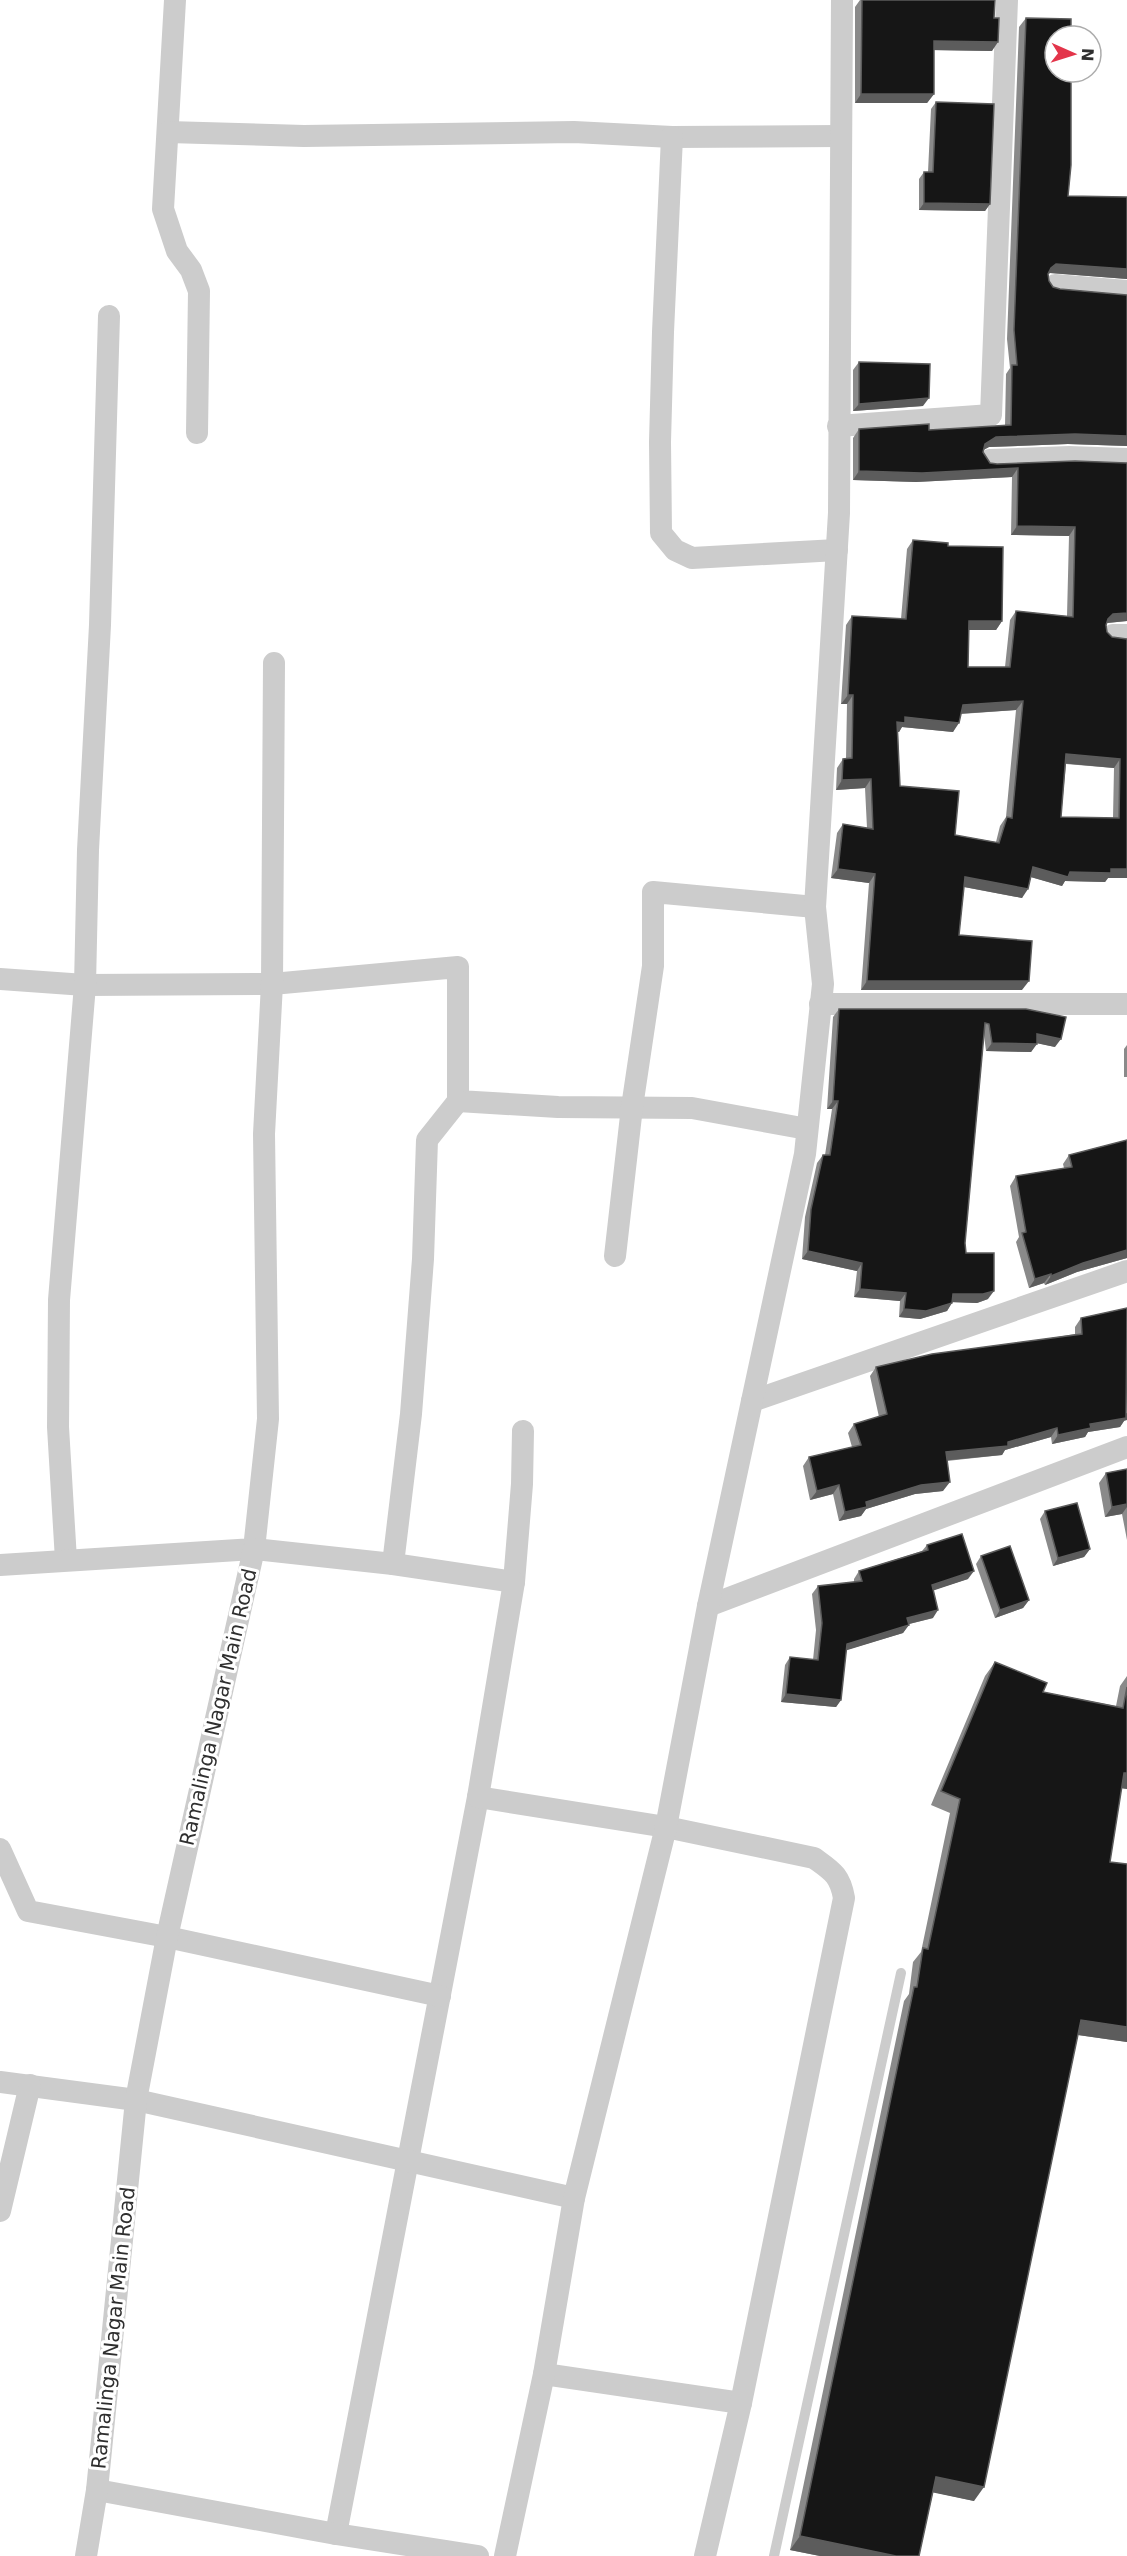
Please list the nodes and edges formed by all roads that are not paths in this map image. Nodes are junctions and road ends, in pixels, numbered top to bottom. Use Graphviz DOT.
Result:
graph roads {
  1 [pos="175,0"];
  2 [pos="842,0"];
  3 [pos="1007,0"];
  4 [pos="168,132"];
  5 [pos="841,136"];
  6 [pos="672,137"];
  7 [pos="1055,285"];
  8 [pos="1127,291"];
  9 [pos="109,316"];
  10 [pos="838,426"];
  11 [pos="197,433"];
  12 [pos="1127,459"];
  13 [pos="990,460"];
  14 [pos="837,550"];
  15 [pos="273,663"];
  16 [pos="815,907"];
  17 [pos="0,979"];
  18 [pos="272,984"];
  19 [pos="85,985"];
  20 [pos="1127,1004"];
  21 [pos="820,1005"];
  22 [pos="458,1101"];
  23 [pos="632,1107"];
  24 [pos="807,1129"];
  25 [pos="615,1256"];
  26 [pos="1127,1271"];
  27 [pos="752,1401"];
  28 [pos="523,1431"];
  29 [pos="1127,1447"];
  30 [pos="254,1549"];
  31 [pos="66,1560"];
  32 [pos="393,1564"];
  33 [pos="0,1565"];
  34 [pos="514,1582"];
  35 [pos="708,1606"];
  36 [pos="478,1797"];
  37 [pos="666,1827"];
  38 [pos="0,1849"];
  39 [pos="167,1937"];
  40 [pos="901,1973"];
  41 [pos="440,1996"];
  42 [pos="0,2082"];
  43 [pos="30,2085"];
  44 [pos="136,2100"];
  45 [pos="408,2160"];
  46 [pos="574,2198"];
  47 [pos="0,2211"];
  48 [pos="544,2374"];
  49 [pos="741,2403"];
  50 [pos="98,2490"];
  51 [pos="336,2534"];
  52 [pos="86,2556"];
  53 [pos="478,2556"];
  54 [pos="505,2556"];
  55 [pos="705,2556"];
  56 [pos="774,2556"];
  1 -- 4 [label="street"];
  2 -- 5 [label="street"];
  3 -- 10 [label="street"];
  4 -- 6 [label="street"];
  4 -- 11 [label="street"];
  5 -- 6 [label="street"];
  5 -- 10 [label="street"];
  6 -- 14 [label="street"];
  7 -- 8 [label="street"];
  9 -- 19 [label="street"];
  10 -- 14 [label="street"];
  12 -- 13 [label="street"];
  14 -- 16 [label="street"];
  15 -- 18 [label="street"];
  16 -- 21 [label="street"];
  16 -- 23 [label="street"];
  17 -- 19 [label="street"];
  18 -- 19 [label="street"];
  18 -- 22 [label="street"];
  18 -- 30 [label="street"];
  19 -- 31 [label="street"];
  20 -- 21 [label="street"];
  21 -- 24 [label="street"];
  22 -- 23 [label="street"];
  22 -- 32 [label="street"];
  23 -- 24 [label="street"];
  23 -- 25 [label="street"];
  24 -- 27 [label="street"];
  26 -- 27 [label="street"];
  27 -- 35 [label="street"];
  28 -- 34 [label="street"];
  29 -- 35 [label="street"];
  30 -- 31 [label="street"];
  30 -- 32 [label="street, Ramalinga Nagar Main Road"];
  30 -- 39 [label="street, Ramalinga Nagar Main Road"];
  31 -- 33 [label="street"];
  32 -- 34 [label="street, Ramalinga Nagar Main Road"];
  34 -- 36 [label="street"];
  35 -- 37 [label="street"];
  36 -- 37 [label="street"];
  36 -- 41 [label="street"];
  37 -- 46 [label="street"];
  37 -- 49 [label="street"];
  38 -- 39 [label="street"];
  39 -- 41 [label="street"];
  39 -- 44 [label="street, Ramalinga Nagar Main Road"];
  40 -- 56 [label="lane"];
  41 -- 45 [label="street"];
  42 -- 43 [label="street"];
  43 -- 44 [label="street"];
  43 -- 47 [label="street"];
  44 -- 45 [label="street"];
  44 -- 50 [label="street, Ramalinga Nagar Main Road"];
  45 -- 46 [label="street"];
  45 -- 51 [label="street"];
  46 -- 48 [label="street"];
  48 -- 49 [label="street"];
  48 -- 54 [label="street"];
  49 -- 55 [label="street"];
  50 -- 51 [label="street"];
  50 -- 52 [label="street, Ramalinga Nagar Main Road"];
  51 -- 53 [label="street"];
}
